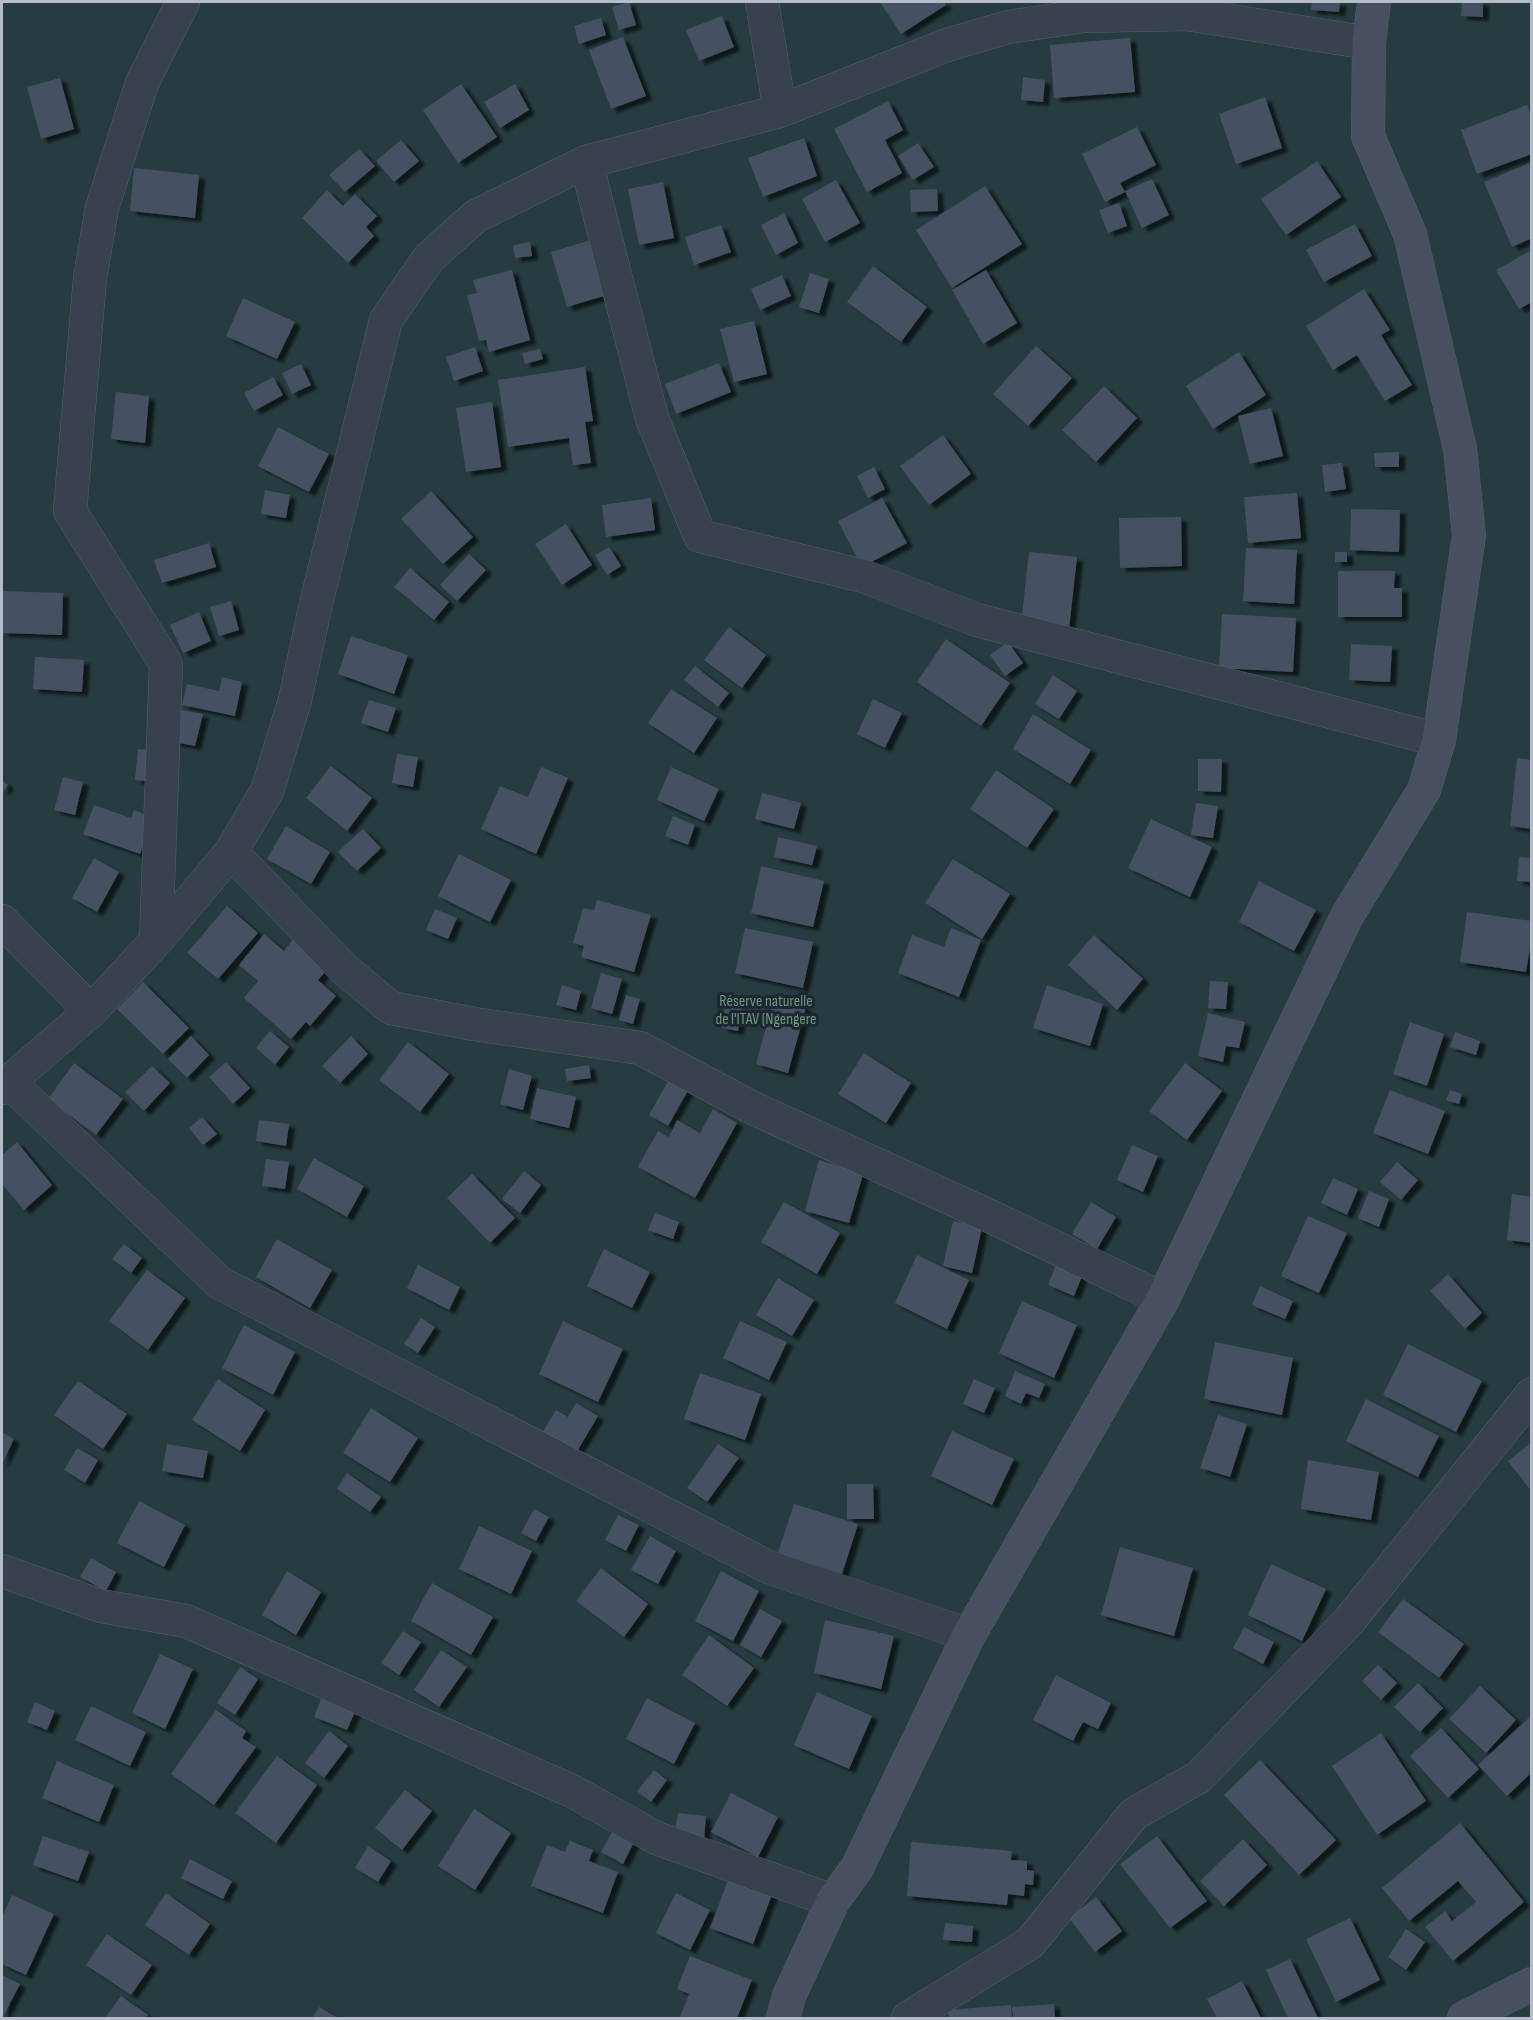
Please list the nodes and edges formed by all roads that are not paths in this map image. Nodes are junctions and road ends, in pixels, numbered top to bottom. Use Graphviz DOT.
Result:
graph roads {
  1 [pos="183,2"];
  2 [pos="762,2"];
  3 [pos="1374,2"];
  4 [pos="1369,43"];
  5 [pos="780,111"];
  6 [pos="586,162"];
  7 [pos="1439,740"];
  8 [pos="231,852"];
  9 [pos="2,921"];
  10 [pos="156,941"];
  11 [pos="91,1011"];
  12 [pos="5,1085"];
  13 [pos="1163,1299"];
  14 [pos="1532,1394"];
  15 [pos="2,1571"];
  16 [pos="969,1635"];
  17 [pos="833,1901"];
  18 [pos="1532,1984"];
  19 [pos="783,2019"];
  20 [pos="908,2019"];
  21 [pos="1464,2019"];
  1 -- 10 [label="street"];
  2 -- 5 [label="street"];
  3 -- 4 [label="street"];
  4 -- 5 [label="street"];
  4 -- 7 [label="street"];
  5 -- 6 [label="street"];
  6 -- 7 [label="street"];
  6 -- 8 [label="street"];
  7 -- 13 [label="street"];
  8 -- 10 [label="street"];
  8 -- 13 [label="street"];
  9 -- 11 [label="street"];
  10 -- 11 [label="street"];
  11 -- 12 [label="street"];
  12 -- 16 [label="street"];
  13 -- 16 [label="street"];
  14 -- 20 [label="street"];
  15 -- 17 [label="street"];
  16 -- 17 [label="street"];
  17 -- 19 [label="street"];
  18 -- 21 [label="street"];
}
